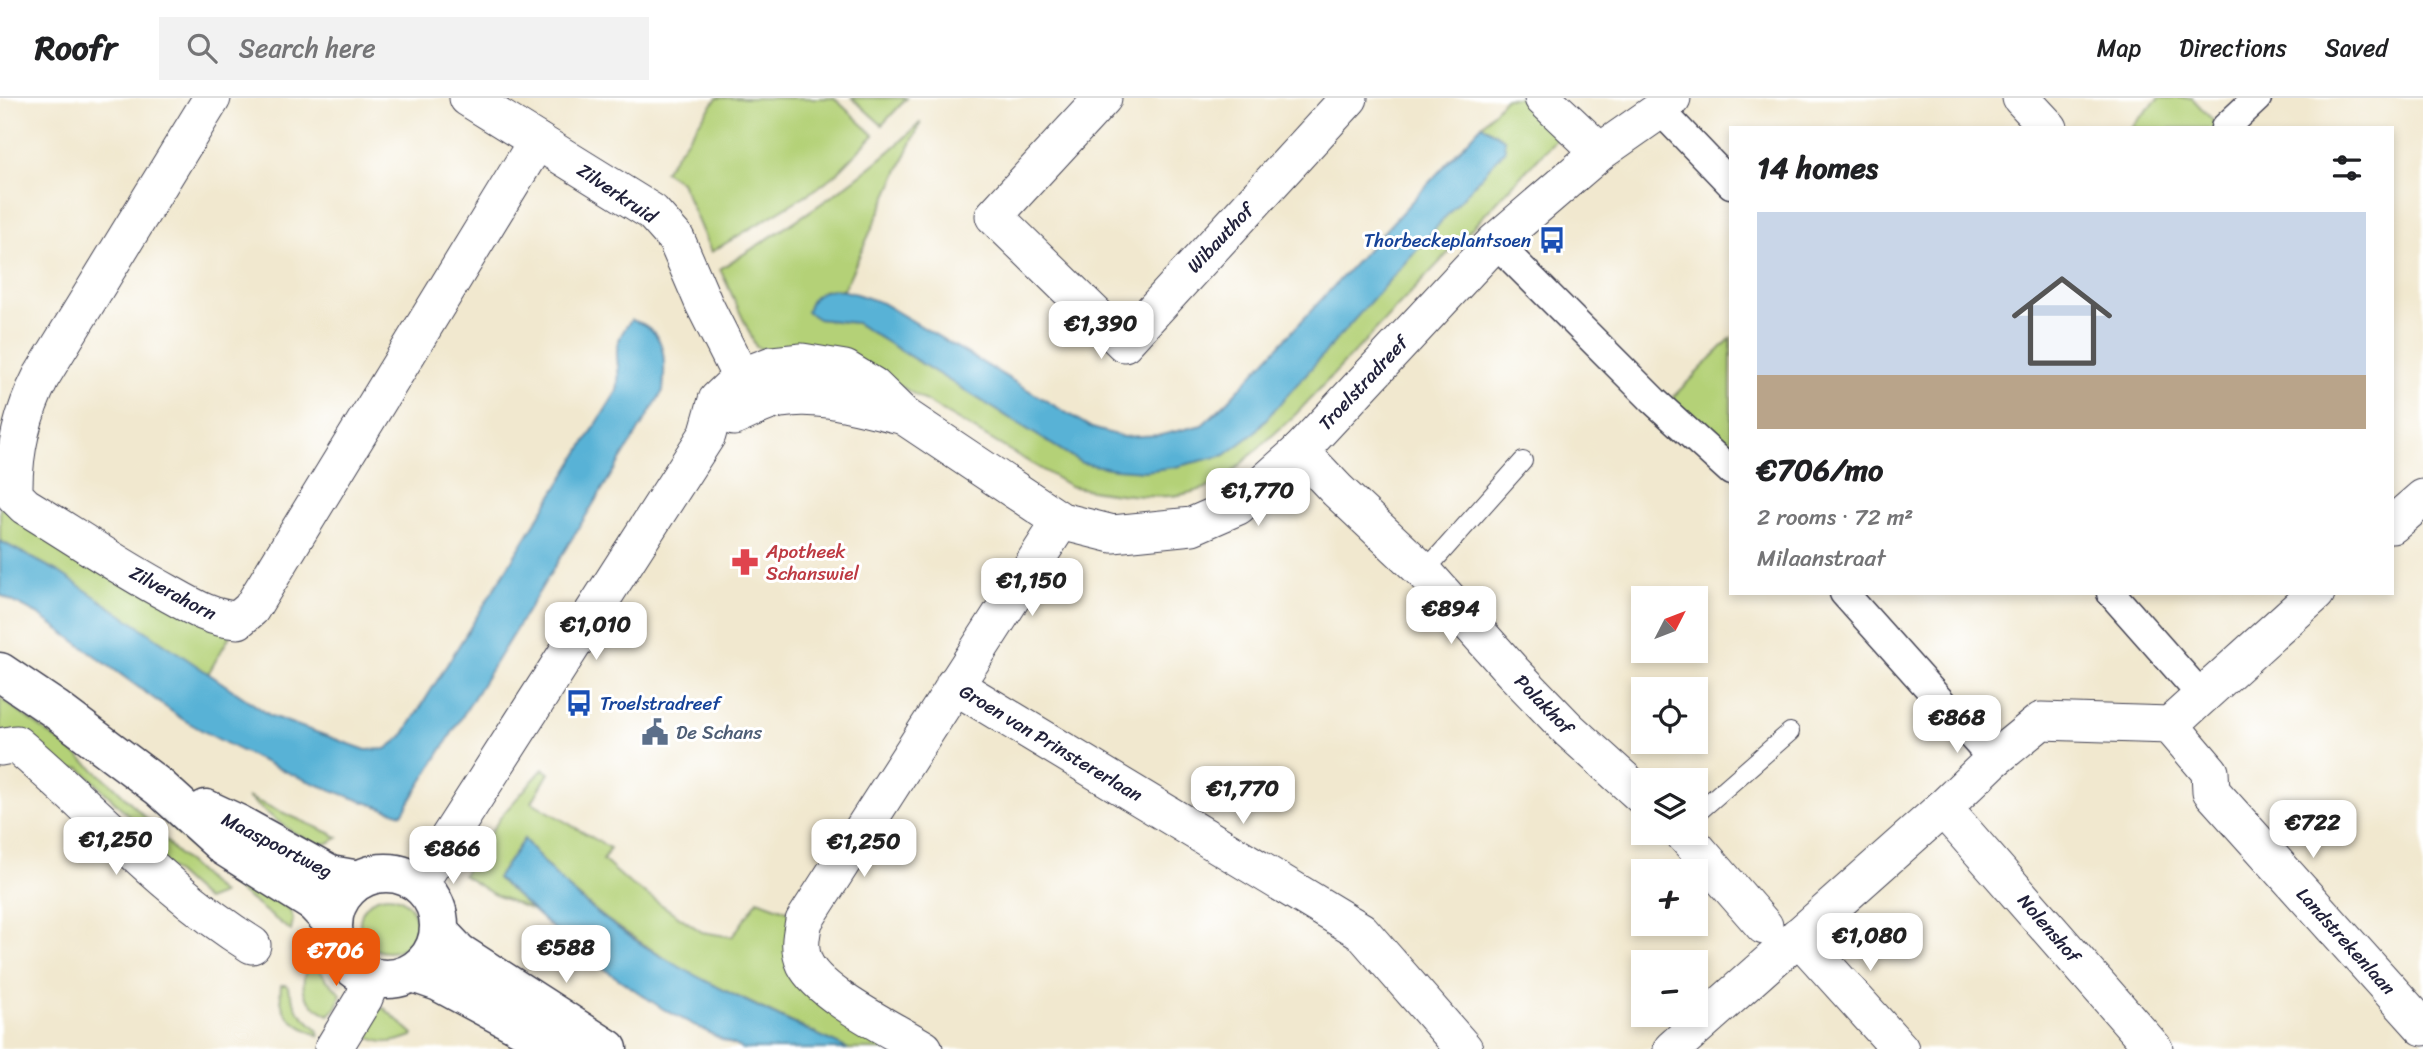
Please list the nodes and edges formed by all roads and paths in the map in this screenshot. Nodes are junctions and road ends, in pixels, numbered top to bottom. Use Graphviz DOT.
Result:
graph roads {
  1 [pos="212,98"];
  2 [pos="468,98"];
  3 [pos="1103,98"];
  4 [pos="1349,98"];
  5 [pos="1543,98"];
  6 [pos="2021,98"];
  7 [pos="2257,98"];
  8 [pos="1666,104"];
  9 [pos="2047,126"];
  10 [pos="2227,126"];
  11 [pos="537,141"];
  12 [pos="1600,152"];
  13 [pos="1729,182"];
  14 [pos="1495,242"];
  15 [pos="748,392"];
  16 [pos="1300,451"];
  17 [pos="1523,461"];
  18 [pos="1729,469"];
  19 [pos="1061,521"];
  20 [pos="1424,572"];
  21 [pos="1846,595"];
  22 [pos="2112,595"];
  23 [pos="2314,595"];
  24 [pos="0,672"];
  25 [pos="954,685"];
  26 [pos="2202,695"];
  27 [pos="2170,725"];
  28 [pos="1790,732"];
  29 [pos="0,747"];
  30 [pos="1993,760"];
  31 [pos="1631,786"];
  32 [pos="159,787"];
  33 [pos="1708,804"];
  34 [pos="1943,808"];
  35 [pos="1695,845"];
  36 [pos="359,880"];
  37 [pos="419,884"];
  38 [pos="333,923"];
  39 [pos="1781,931"];
  40 [pos="440,933"];
  41 [pos="252,944"];
  42 [pos="413,973"];
  43 [pos="372,978"];
  44 [pos="2423,1027"];
  45 [pos="332,1049"];
  46 [pos="563,1049"];
  47 [pos="608,1049"];
  48 [pos="924,1049"];
  49 [pos="1464,1049"];
  50 [pos="1672,1049"];
  51 [pos="1900,1049"];
  52 [pos="2154,1049"];
  1 -- 11 [label="street, Zilverahorn"];
  2 -- 11 [label="street, Zilverkruid"];
  3 -- 4 [label="street, Wibauthof"];
  5 -- 12 [label="street"];
  6 -- 9 [label="street"];
  7 -- 10 [label="street"];
  8 -- 12 [label="street, Troelstradreef"];
  8 -- 13 [label="street"];
  11 -- 15 [label="street, Zilverkruid"];
  12 -- 14 [label="street, Troelstradreef"];
  14 -- 16 [label="street, Troelstradreef"];
  14 -- 18 [label="street"];
  15 -- 19 [label="street, Troelstradreef"];
  15 -- 37 [label="street, Troelstradreef"];
  16 -- 19 [label="street, Troelstradreef"];
  16 -- 20 [label="street, Polakhof"];
  17 -- 20 [label="lane"];
  19 -- 25 [label="street, Groen van Prinstererlaan"];
  20 -- 31 [label="street, Polakhof"];
  21 -- 30 [label="street"];
  22 -- 26 [label="street"];
  23 -- 26 [label="street"];
  24 -- 32 [label="main road, Maaspoortweg"];
  25 -- 48 [label="street"];
  25 -- 49 [label="street, Groen van Prinstererlaan"];
  26 -- 27 [label="street"];
  27 -- 30 [label="street"];
  27 -- 44 [label="street, Landstrekenlaan"];
  28 -- 33 [label="lane"];
  29 -- 41 [label="street"];
  30 -- 34 [label="street"];
  32 -- 36 [label="main road, Maaspoortweg"];
  32 -- 38 [label="main road, Maaspoortweg"];
  34 -- 39 [label="street"];
  34 -- 52 [label="street, Nolenshof"];
  35 -- 39 [label="street"];
  36 -- 37 [label="main road"];
  36 -- 38 [label="main road"];
  37 -- 40 [label="main road"];
  38 -- 43 [label="main road"];
  39 -- 50 [label="street"];
  39 -- 51 [label="street"];
  40 -- 42 [label="main road"];
  40 -- 47 [label="main road"];
  42 -- 43 [label="main road"];
  42 -- 46 [label="main road"];
  43 -- 45 [label="street"];
}
